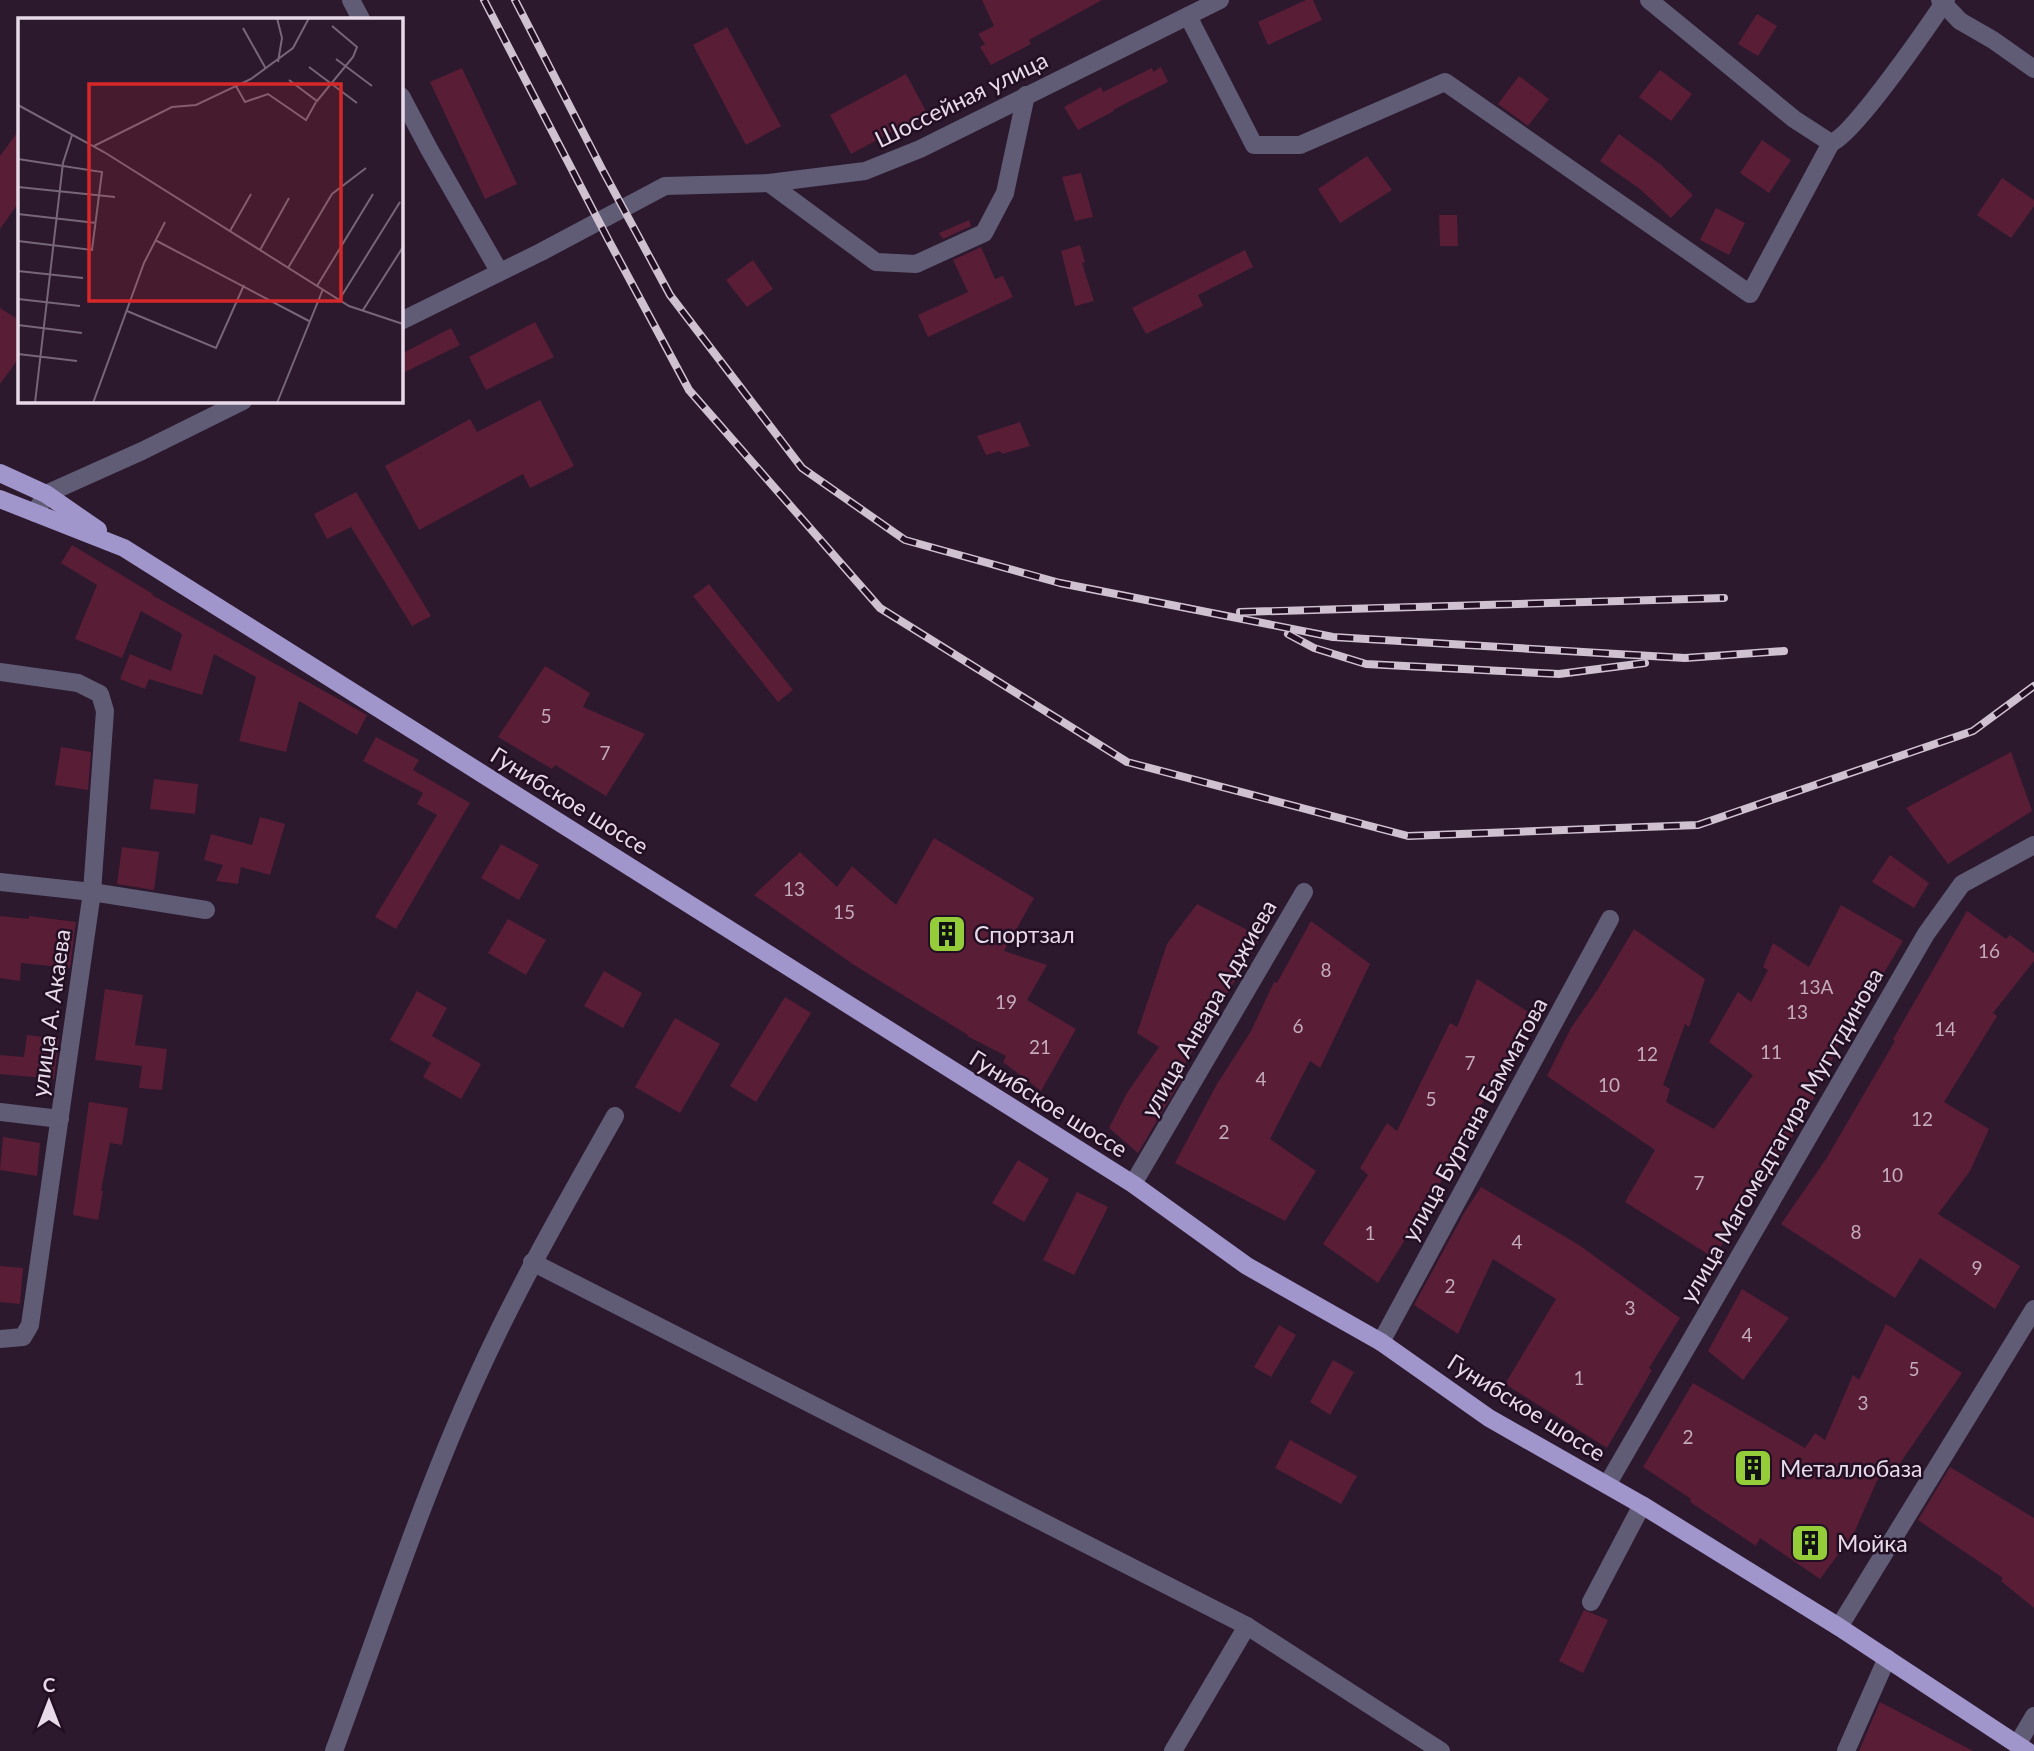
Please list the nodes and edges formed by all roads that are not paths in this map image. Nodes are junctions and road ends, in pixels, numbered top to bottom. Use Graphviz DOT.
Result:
graph roads {
  1 [pos="351,0"];
  2 [pos="1220,0"];
  3 [pos="1649,0"];
  4 [pos="1943,1"];
  5 [pos="1188,16"];
  6 [pos="360,18"];
  7 [pos="2034,69"];
  8 [pos="1026,95"];
  9 [pos="402,98"];
  10 [pos="1831,143"];
  11 [pos="769,183"];
  12 [pos="499,271"];
  13 [pos="402,320"];
  14 [pos="241,402"];
  15 [pos="0,473"];
  16 [pos="46,494"];
  17 [pos="0,499"];
  18 [pos="35,513"];
  19 [pos="124,548"];
  20 [pos="0,671"];
  21 [pos="2034,845"];
  22 [pos="0,882"];
  23 [pos="92,892"];
  24 [pos="1304,892"];
  25 [pos="206,910"];
  26 [pos="1610,919"];
  27 [pos="0,1112"];
  28 [pos="615,1116"];
  29 [pos="60,1119"];
  30 [pos="1133,1184"];
  31 [pos="532,1262"];
  32 [pos="2034,1310"];
  33 [pos="0,1339"];
  34 [pos="1381,1342"];
  35 [pos="1607,1485"];
  36 [pos="1642,1505"];
  37 [pos="1591,1602"];
  38 [pos="1248,1626"];
  39 [pos="1839,1627"];
  40 [pos="1887,1658"];
  41 [pos="2034,1716"];
  42 [pos="2022,1748"];
  43 [pos="334,1751"];
  44 [pos="1173,1751"];
  45 [pos="1441,1751"];
  46 [pos="1846,1751"];
  1 -- 6 [label="street"];
  2 -- 5 [label="street, Шоссейная улица"];
  3 -- 10 [label="street"];
  4 -- 7 [label="street"];
  4 -- 10 [label="street"];
  5 -- 8 [label="street, Шоссейная улица"];
  5 -- 10 [label="street"];
  8 -- 11 [label="street, Шоссейная улица"];
  8 -- 11 [label="street"];
  9 -- 12 [label="street"];
  11 -- 12 [label="street, Шоссейная улица"];
  12 -- 13 [label="street"];
  14 -- 16 [label="street"];
  15 -- 16 [label="main road"];
  16 -- 18 [label="street"];
  16 -- 19 [label="main road"];
  17 -- 18 [label="main road, Гунибское шоссе"];
  18 -- 19 [label="main road, Гунибское шоссе"];
  19 -- 30 [label="main road, Гунибское шоссе"];
  20 -- 23 [label="street, улица А. Акаева"];
  21 -- 35 [label="street, улица Магомедтагира Мугутдинова"];
  22 -- 23 [label="street"];
  23 -- 25 [label="street"];
  23 -- 29 [label="street, улица А. Акаева"];
  24 -- 30 [label="street, улица Анвара Аджиева"];
  26 -- 34 [label="street, улица Бургана Бамматова"];
  27 -- 29 [label="street"];
  28 -- 31 [label="street"];
  29 -- 33 [label="street, улица А. Акаева"];
  30 -- 34 [label="main road, Гунибское шоссе"];
  31 -- 38 [label="street"];
  31 -- 43 [label="street"];
  32 -- 39 [label="street"];
  34 -- 35 [label="main road, Гунибское шоссе"];
  35 -- 36 [label="main road, Гунибское шоссе"];
  36 -- 37 [label="street"];
  36 -- 39 [label="main road, Гунибское шоссе"];
  38 -- 44 [label="street"];
  38 -- 45 [label="street"];
  39 -- 40 [label="main road, Гунибское шоссе"];
  40 -- 42 [label="main road, Гунибское шоссе"];
  40 -- 46 [label="street"];
  41 -- 42 [label="street"];
}
